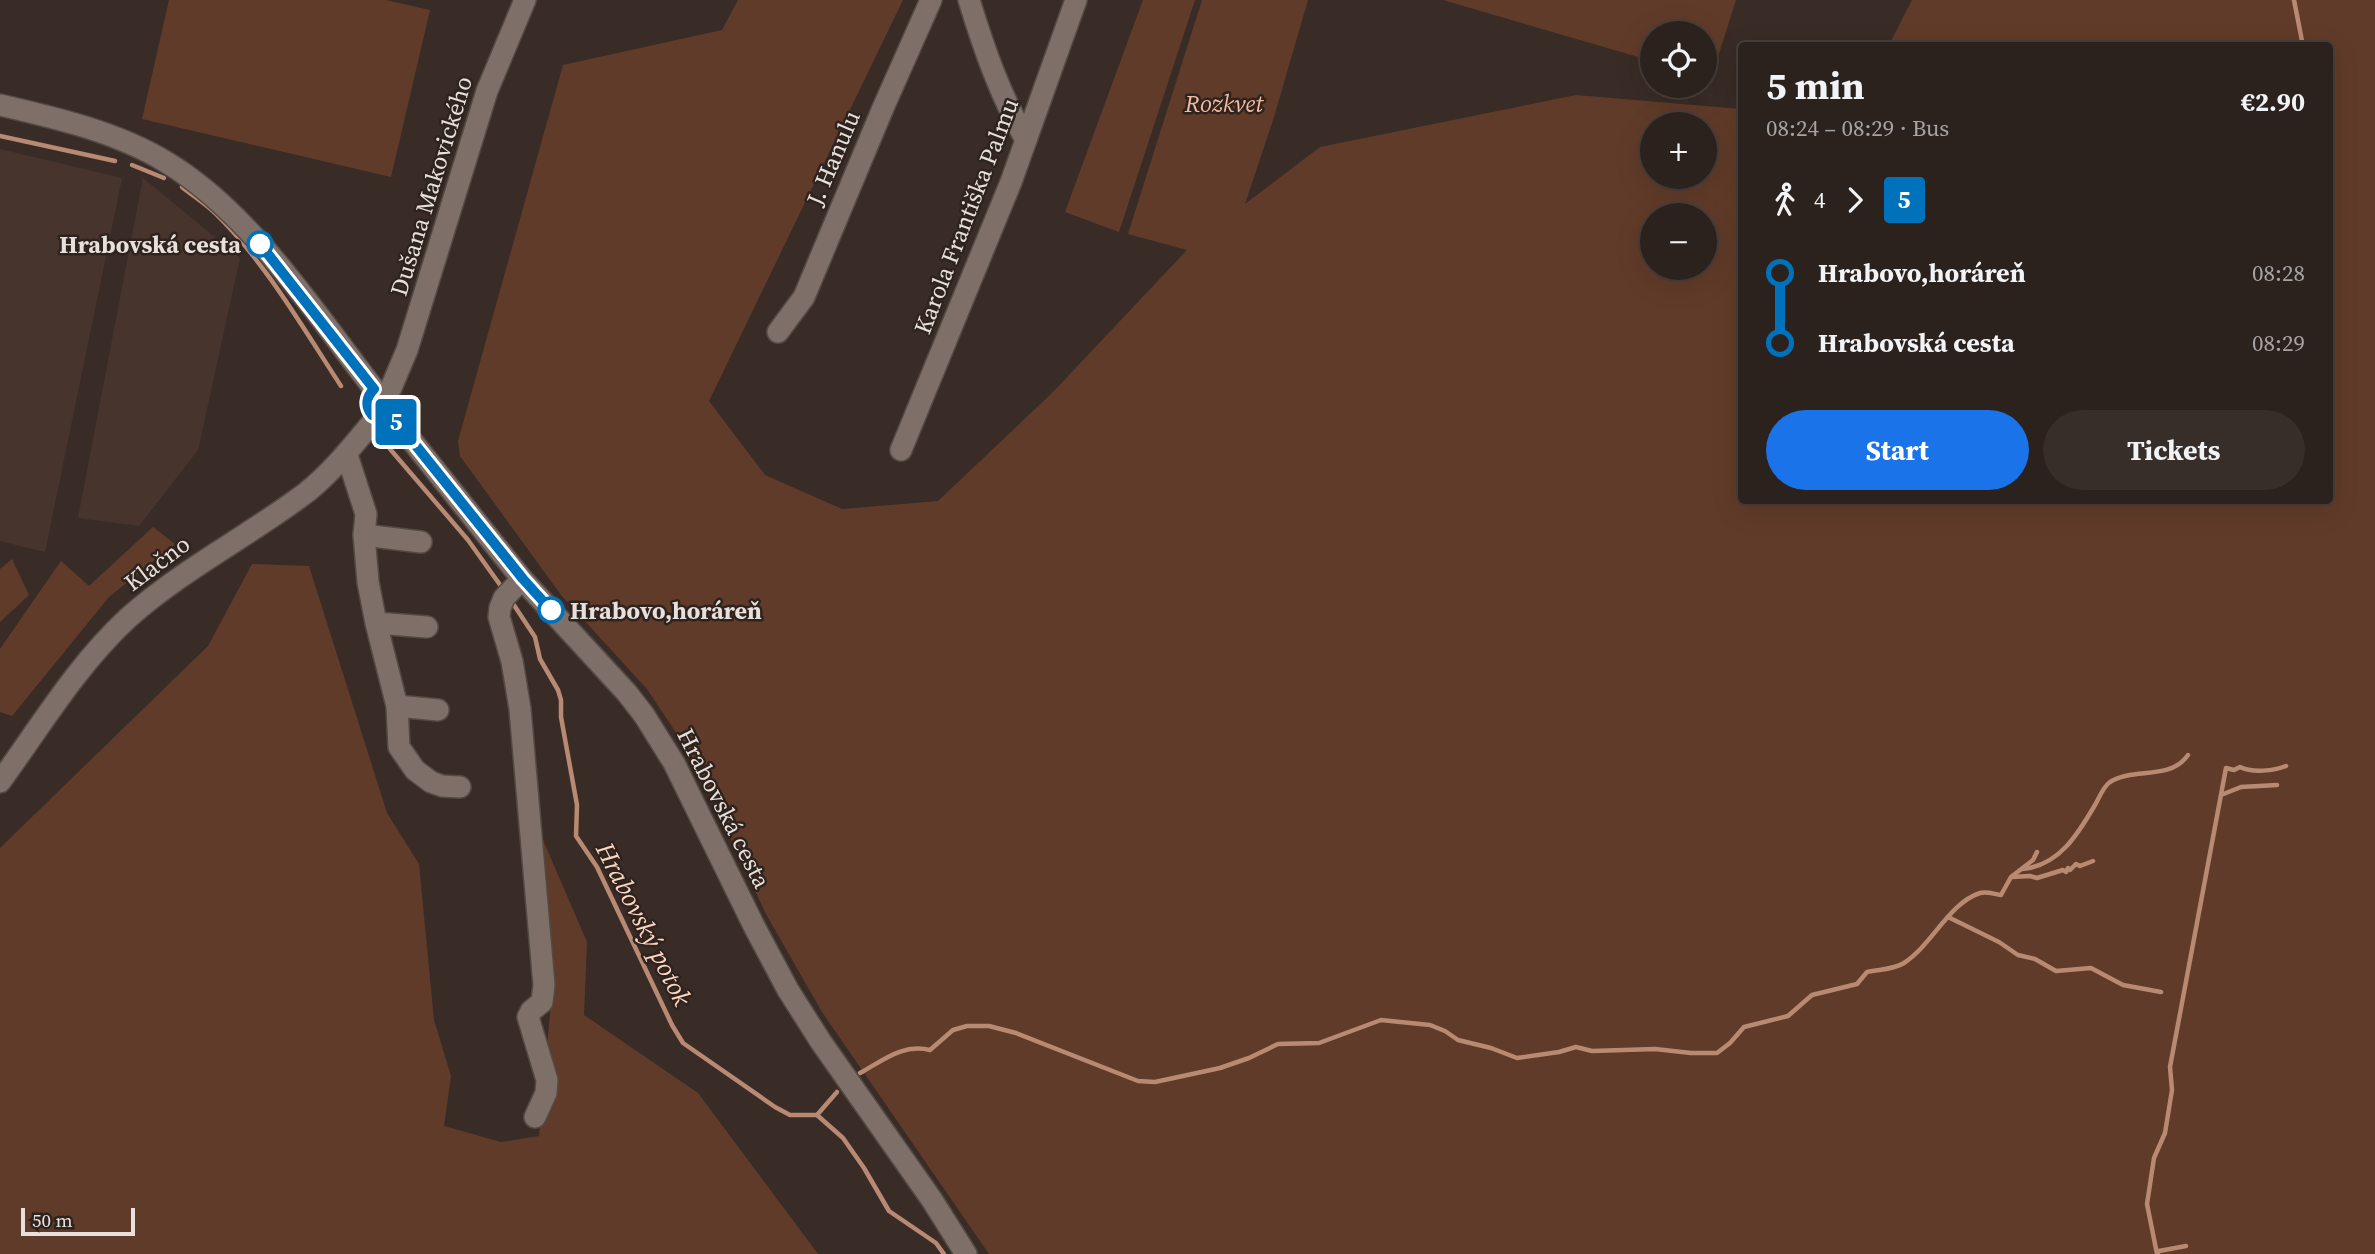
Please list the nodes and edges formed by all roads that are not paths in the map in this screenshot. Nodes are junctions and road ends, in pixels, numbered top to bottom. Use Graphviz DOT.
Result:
graph roads {
  1 [pos="525,0"];
  2 [pos="931,0"];
  3 [pos="969,0"];
  4 [pos="1076,0"];
  5 [pos="0,105"];
  6 [pos="1026,140"];
  7 [pos="778,332"];
  8 [pos="383,389"];
  9 [pos="385,418"];
  10 [pos="901,450"];
  11 [pos="347,455"];
  12 [pos="365,535"];
  13 [pos="421,542"];
  14 [pos="513,589"];
  15 [pos="376,623"];
  16 [pos="427,627"];
  17 [pos="397,706"];
  18 [pos="438,709"];
  19 [pos="0,782"];
  20 [pos="460,787"];
  21 [pos="535,1117"];
  22 [pos="966,1254"];
  1 -- 8 [label="street, Dušana Makovického"];
  2 -- 7 [label="street, J. Hanulu"];
  3 -- 6 [label="street"];
  4 -- 6 [label="street, Karola Františka Palmu"];
  5 -- 8 [label="street"];
  6 -- 10 [label="street, Karola Františka Palmu"];
  8 -- 9 [label="street"];
  8 -- 9 [label="street"];
  9 -- 11 [label="street, Klačno"];
  9 -- 14 [label="street, Hrabovská cesta"];
  11 -- 12 [label="street"];
  11 -- 19 [label="street, Klačno"];
  12 -- 13 [label="street"];
  12 -- 15 [label="street"];
  14 -- 21 [label="street"];
  14 -- 22 [label="street, Hrabovská cesta"];
  15 -- 16 [label="street"];
  15 -- 17 [label="street"];
  17 -- 18 [label="street"];
  17 -- 20 [label="street"];
}
